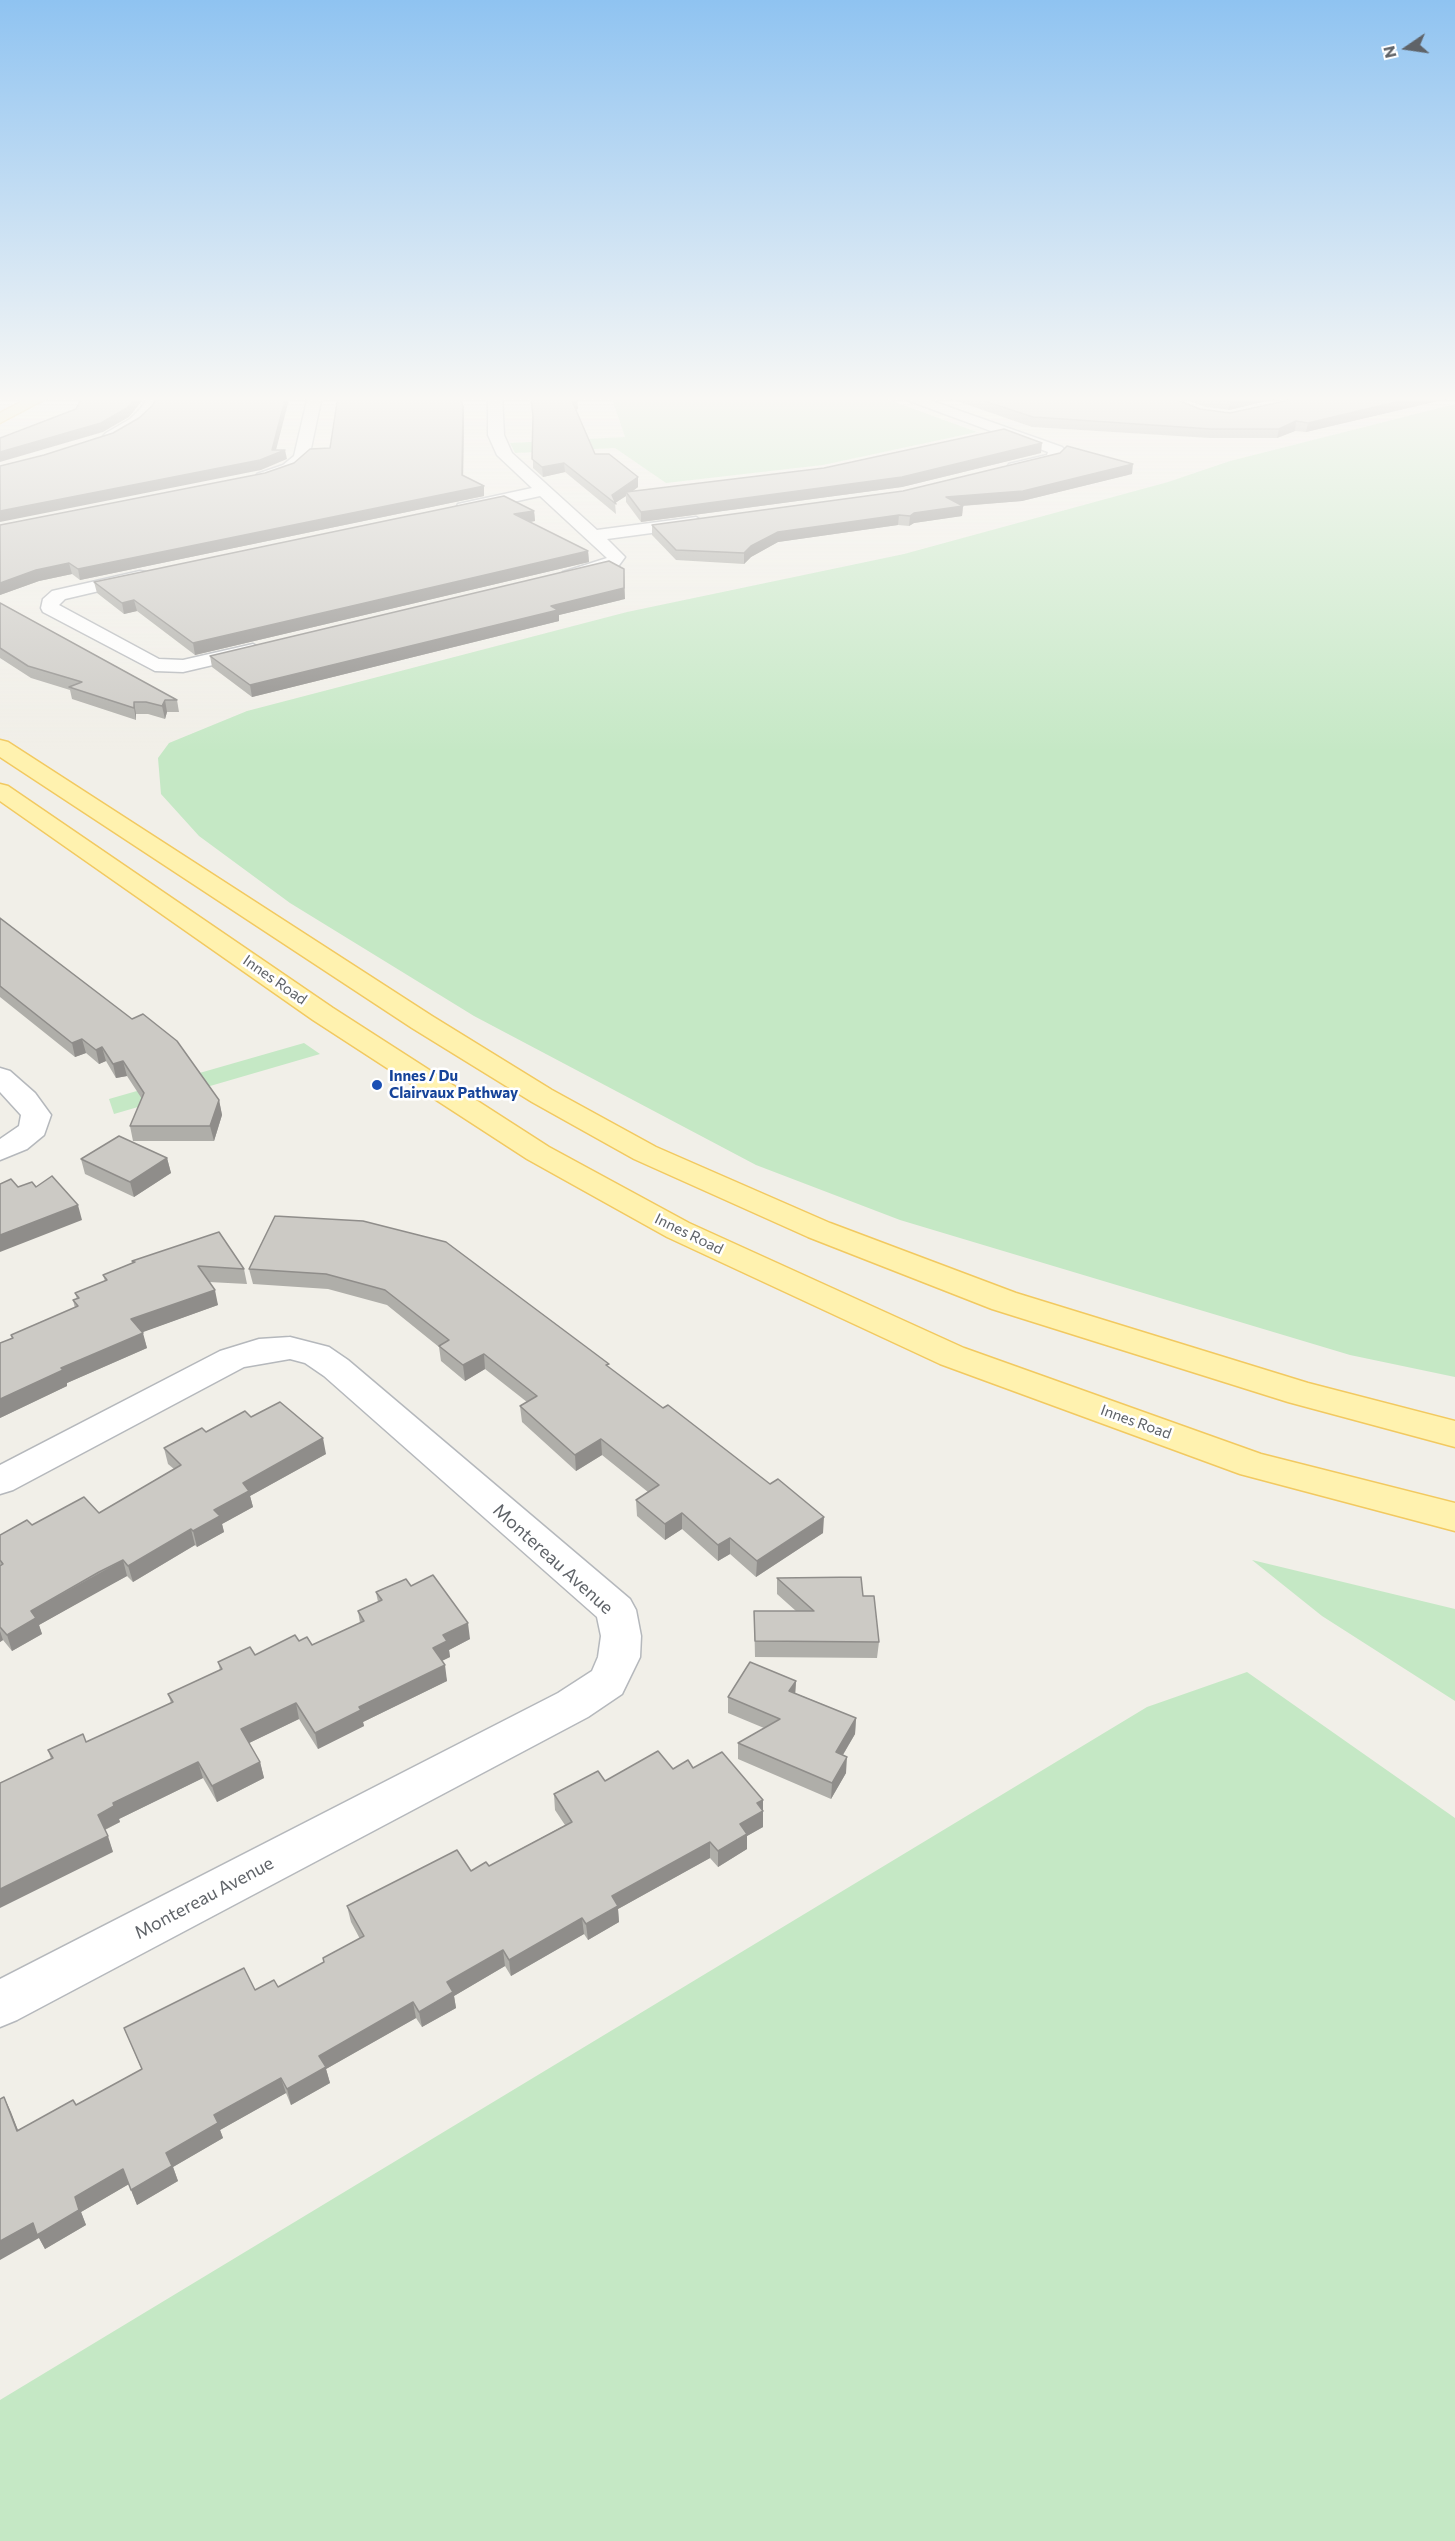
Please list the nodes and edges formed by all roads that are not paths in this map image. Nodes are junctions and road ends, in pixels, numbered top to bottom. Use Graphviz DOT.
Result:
graph roads {
  1 [pos="569,515"];
  2 [pos="711,520"];
  3 [pos="594,536"];
  4 [pos="153,573"];
  5 [pos="552,579"];
  6 [pos="276,645"];
  7 [pos="0,747"];
  8 [pos="0,792"];
  9 [pos="0,1077"];
  10 [pos="0,1152"];
  11 [pos="1455,1434"];
  12 [pos="0,1481"];
  13 [pos="1455,1517"];
  14 [pos="0,2004"];
  1 -- 3 [label="street"];
  2 -- 3 [label="street"];
  3 -- 5 [label="street"];
  4 -- 6 [label="street"];
  7 -- 11 [label="main road"];
  8 -- 13 [label="main road, Innes Road"];
  9 -- 10 [label="street"];
  12 -- 14 [label="street, Montereau Avenue"];
}
